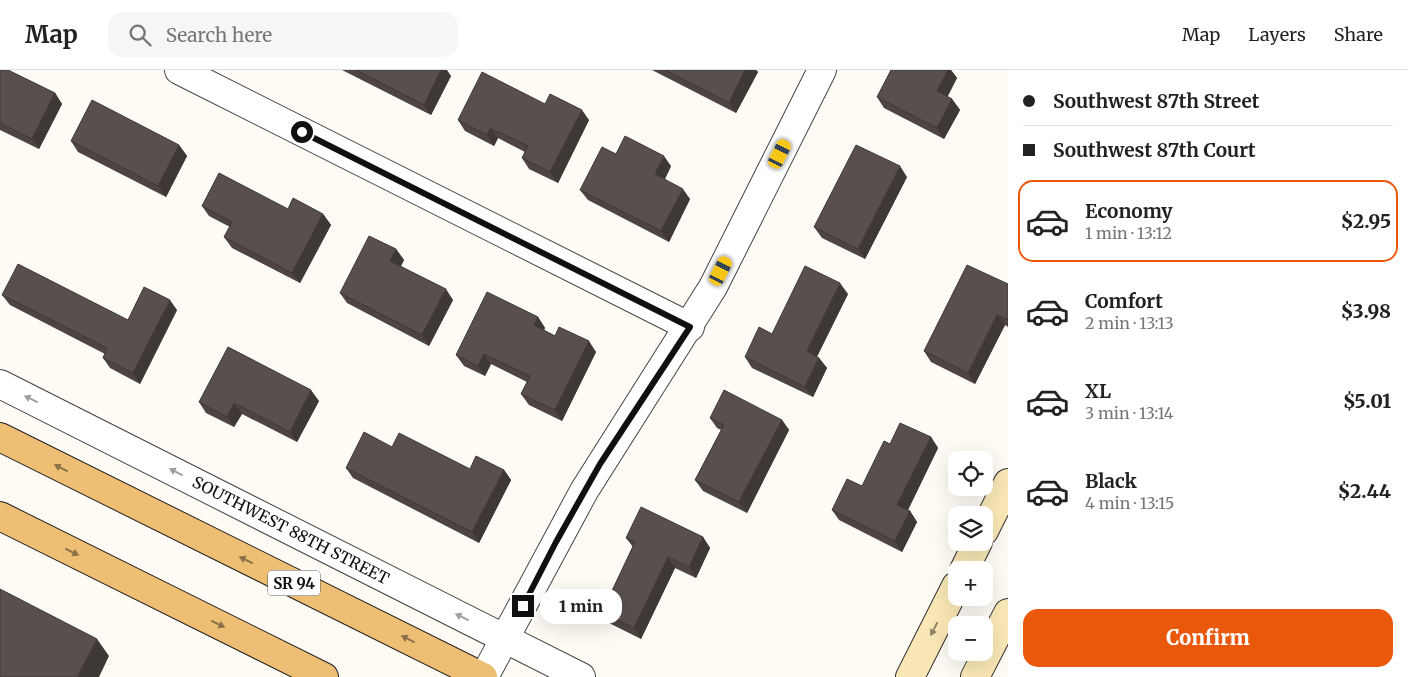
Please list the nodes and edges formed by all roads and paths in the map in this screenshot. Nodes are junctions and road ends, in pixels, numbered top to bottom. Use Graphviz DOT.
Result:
graph roads {
  1 [pos="179,70"];
  2 [pos="822,70"];
  3 [pos="690,327"];
  4 [pos="0,384"];
  5 [pos="0,437"];
  6 [pos="1008,483"];
  7 [pos="993,513"];
  8 [pos="0,516"];
  9 [pos="948,602"];
  10 [pos="1008,613"];
  11 [pos="506,638"];
  12 [pos="324,677"];
  13 [pos="484,677"];
  14 [pos="581,677"];
  15 [pos="910,677"];
  16 [pos="975,677"];
  1 -- 3 [label="street"];
  2 -- 3 [label="street"];
  3 -- 11 [label="street"];
  11 -- 4 [label="street, SOUTHWEST 88TH STREET, one-way"];
  13 -- 5 [label="main road, SR 94, one-way"];
  6 -- 7 [label="main road"];
  8 -- 12 [label="main road, one-way"];
  9 -- 15 [label="main road, one-way"];
  10 -- 16 [label="main road"];
  11 -- 13 [label="street"];
  11 -- 14 [label="street, SOUTHWEST 88TH STREET"];
}
